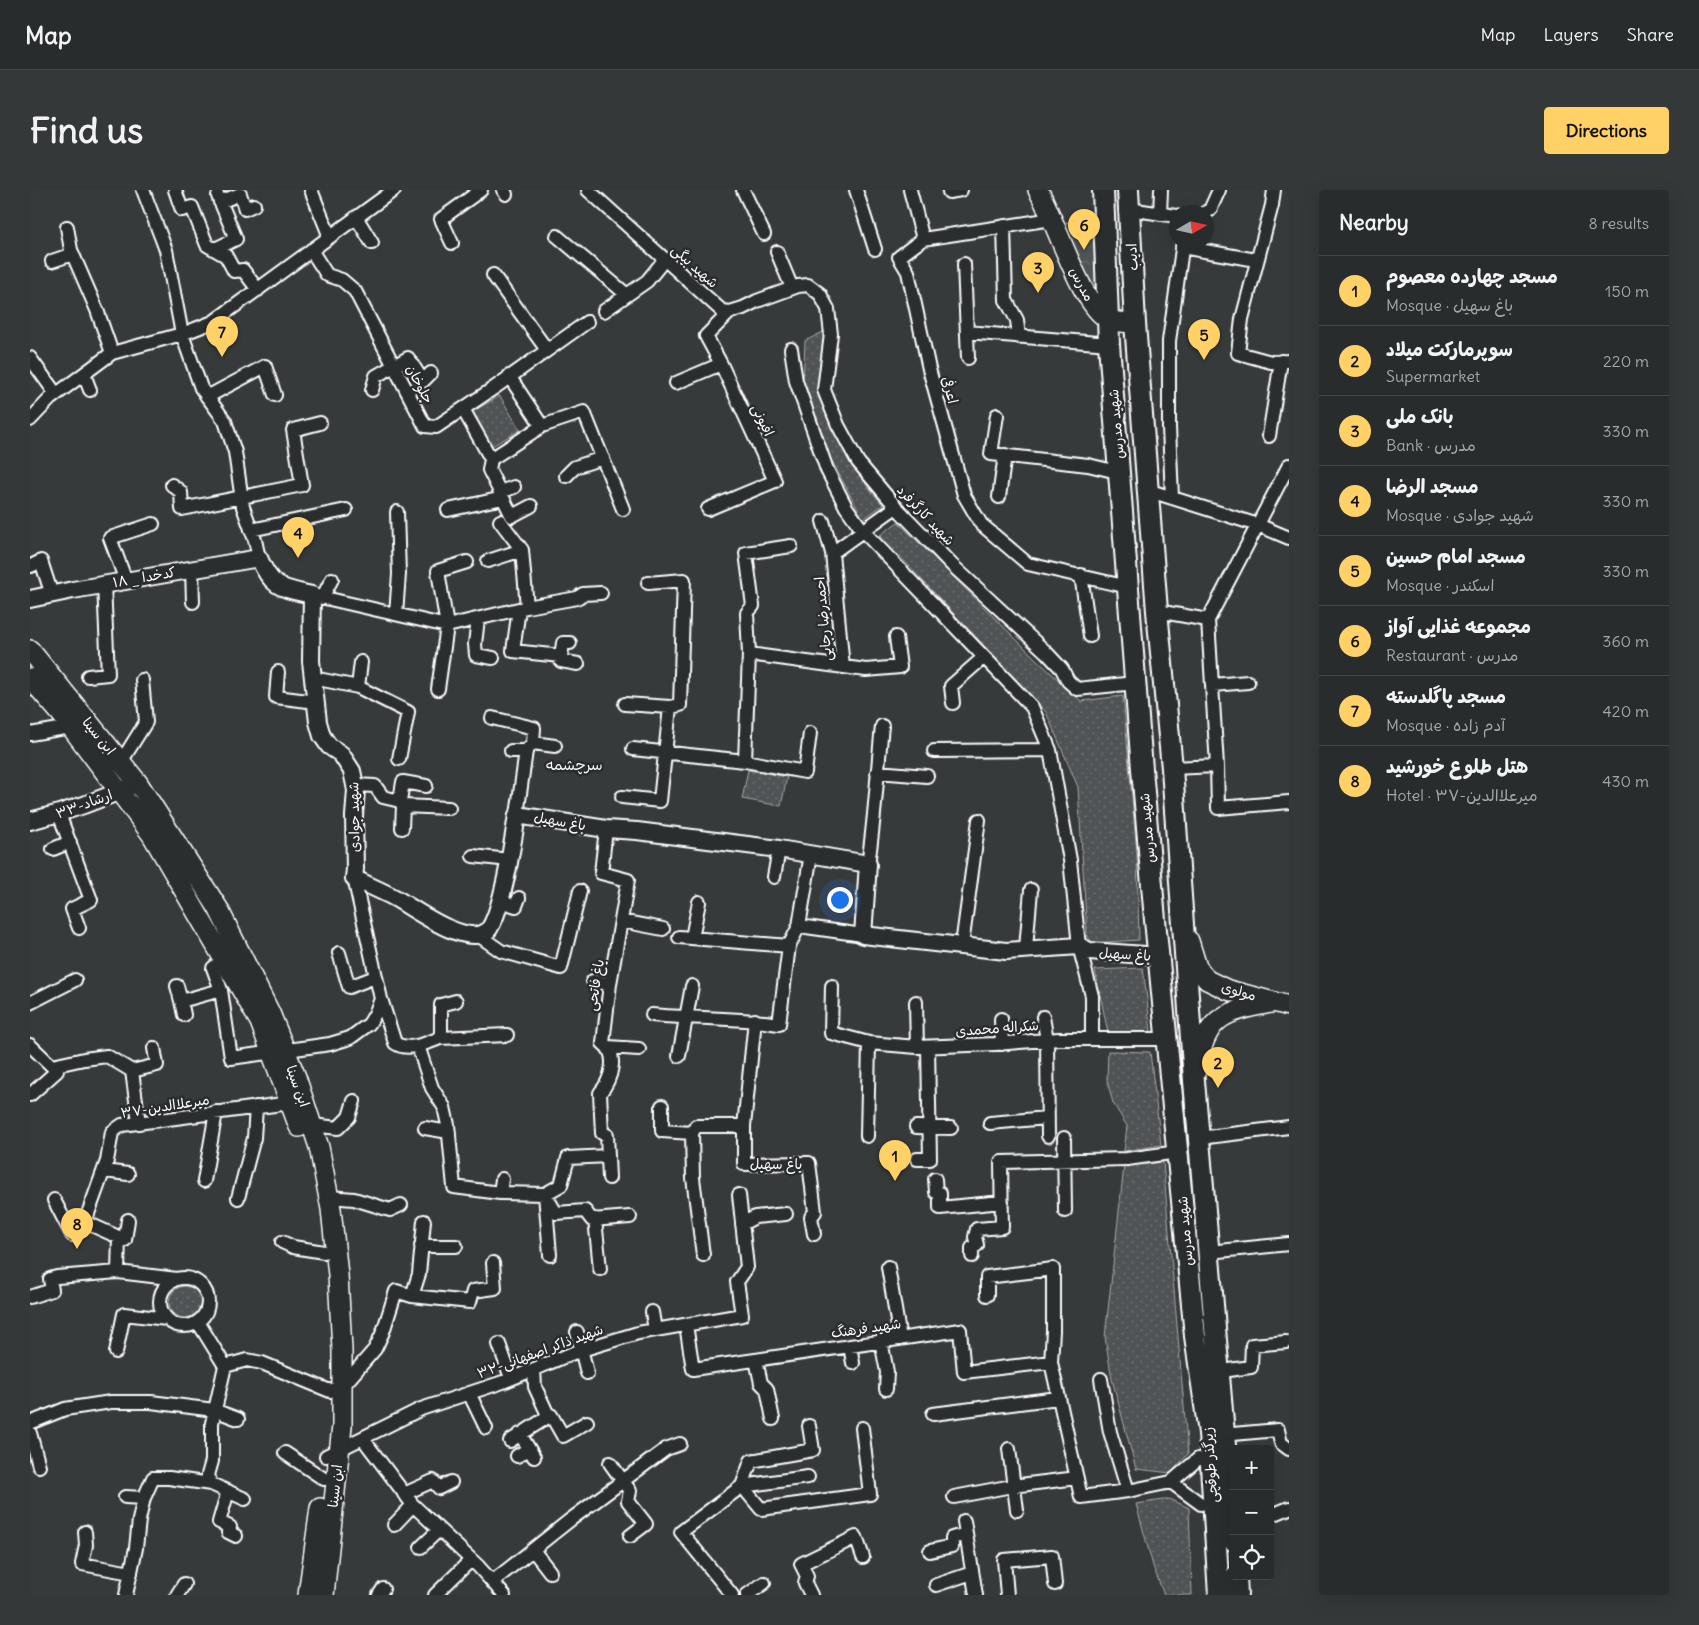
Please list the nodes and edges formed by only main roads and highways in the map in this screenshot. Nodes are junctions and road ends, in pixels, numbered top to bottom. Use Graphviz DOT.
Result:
graph roads {
  1 [pos="1038,190"];
  2 [pos="1103,190"];
  3 [pos="1129,199"];
  4 [pos="1108,320"];
  5 [pos="1135,323"];
  6 [pos="30,650"];
  7 [pos="30,678"];
  8 [pos="1183,921"];
  9 [pos="231,953"];
  10 [pos="1228,990"];
  11 [pos="1283,1004"];
  12 [pos="1225,1016"];
  13 [pos="278,1051"];
  14 [pos="1194,1081"];
  15 [pos="1195,1336"];
  16 [pos="1216,1336"];
  17 [pos="336,1389"];
  18 [pos="1235,1441"];
  19 [pos="333,1453"];
  20 [pos="1233,1535"];
  21 [pos="1236,1580"];
  22 [pos="1249,1580"];
  23 [pos="314,1594"];
  24 [pos="1205,1595"];
  25 [pos="1219,1595"];
  26 [pos="1237,1595"];
  27 [pos="1250,1595"];
  1 -- 4 [label="main road, مدرس"];
  2 -- 4 [label="main road, ادیب"];
  3 -- 5 [label="main road, ادیب"];
  4 -- 5 [label="main road"];
  4 -- 15 [label="main road, شهید مدرس"];
  5 -- 8 [label="main road, شهید مدرس"];
  6 -- 9 [label="main road, ابن سینا"];
  7 -- 9 [label="main road, ابن سینا"];
  8 -- 10 [label="main road, مولوی"];
  8 -- 14 [label="main road, شهید مدرس"];
  9 -- 13 [label="main road, ابن سینا"];
  10 -- 11 [label="main road, مولوی"];
  10 -- 12 [label="main road"];
  11 -- 12 [label="main road, مولوی"];
  12 -- 14 [label="main road, مولوی"];
  13 -- 17 [label="main road, ابن سینا"];
  13 -- 17 [label="main road, ابن سینا"];
  14 -- 16 [label="main road, شهید مدرس"];
  15 -- 24 [label="main road"];
  15 -- 25 [label="main road, زیرگذر طوقچی"];
  16 -- 18 [label="main road"];
  16 -- 20 [label="main road, زیرگذر طوقچی"];
  17 -- 19 [label="main road, ابن سینا"];
  19 -- 23 [label="main road, ابن سینا"];
  19 -- 23 [label="main road, ابن سینا"];
  21 -- 26 [label="main road"];
  22 -- 27 [label="main road"];
}
